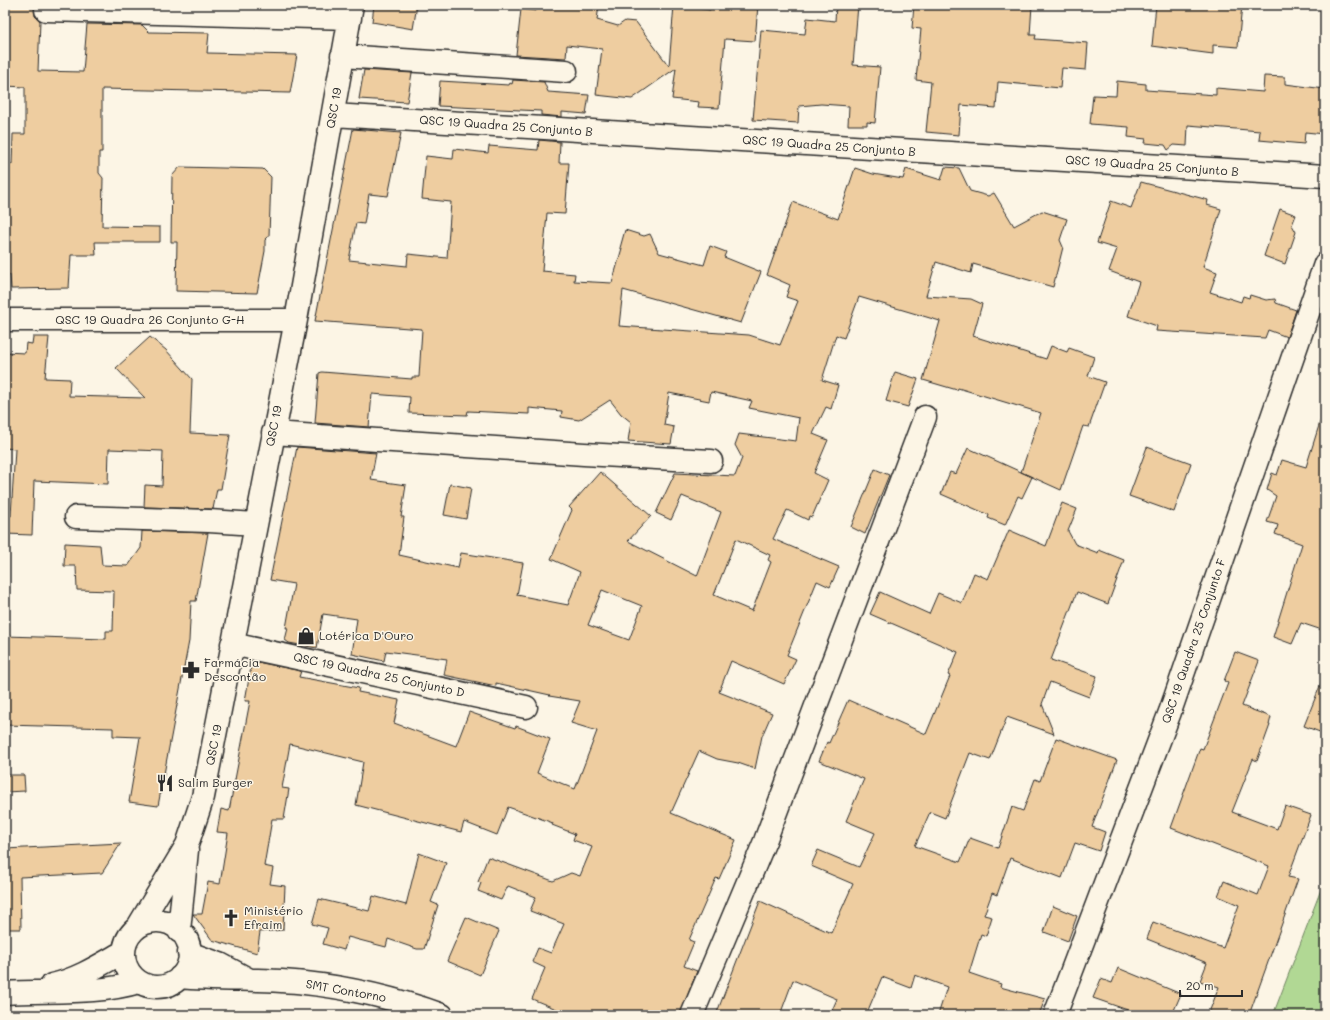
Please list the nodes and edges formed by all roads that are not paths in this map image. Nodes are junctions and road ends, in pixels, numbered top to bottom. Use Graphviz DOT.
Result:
graph roads {
  1 [pos="46,10"];
  2 [pos="351,11"];
  3 [pos="342,56"];
  4 [pos="566,71"];
  5 [pos="333,115"];
  6 [pos="1325,176"];
  7 [pos="1325,264"];
  8 [pos="5,320"];
  9 [pos="296,320"];
  10 [pos="925,417"];
  11 [pos="273,433"];
  12 [pos="711,461"];
  13 [pos="76,517"];
  14 [pos="256,524"];
  15 [pos="232,644"];
  16 [pos="526,707"];
  17 [pos="187,845"];
  18 [pos="139,925"];
  19 [pos="179,931"];
  20 [pos="123,952"];
  21 [pos="189,953"];
  22 [pos="180,977"];
  23 [pos="249,980"];
  24 [pos="139,982"];
  25 [pos="30,991"];
  26 [pos="5,993"];
  27 [pos="442,1015"];
  28 [pos="692,1015"];
  29 [pos="1055,1015"];
  1 -- 2 [label="street"];
  2 -- 3 [label="street, QSC 19"];
  3 -- 4 [label="street"];
  3 -- 5 [label="street, QSC 19"];
  5 -- 6 [label="street, QSC 19 Quadra 25 Conjunto B"];
  5 -- 9 [label="street, QSC 19"];
  7 -- 29 [label="street, QSC 19 Quadra 25 Conjunto F"];
  8 -- 9 [label="street, QSC 19 Quadra 26 Conjunto G-H"];
  9 -- 11 [label="street, QSC 19"];
  10 -- 28 [label="street"];
  11 -- 12 [label="street"];
  11 -- 14 [label="street, QSC 19"];
  13 -- 14 [label="street"];
  14 -- 15 [label="street, QSC 19"];
  15 -- 16 [label="street, QSC 19 Quadra 25 Conjunto D"];
  15 -- 17 [label="street, QSC 19"];
  17 -- 18 [label="street, QSC 19"];
  17 -- 19 [label="street, QSC 19"];
  18 -- 19 [label="street"];
  18 -- 20 [label="street"];
  19 -- 21 [label="street"];
  20 -- 24 [label="street"];
  20 -- 25 [label="street"];
  21 -- 22 [label="street"];
  21 -- 23 [label="street, SMT Contorno"];
  22 -- 23 [label="street, SMT Contorno"];
  22 -- 24 [label="street"];
  23 -- 27 [label="street, SMT Contorno"];
  24 -- 25 [label="street"];
  25 -- 26 [label="street"];
}
